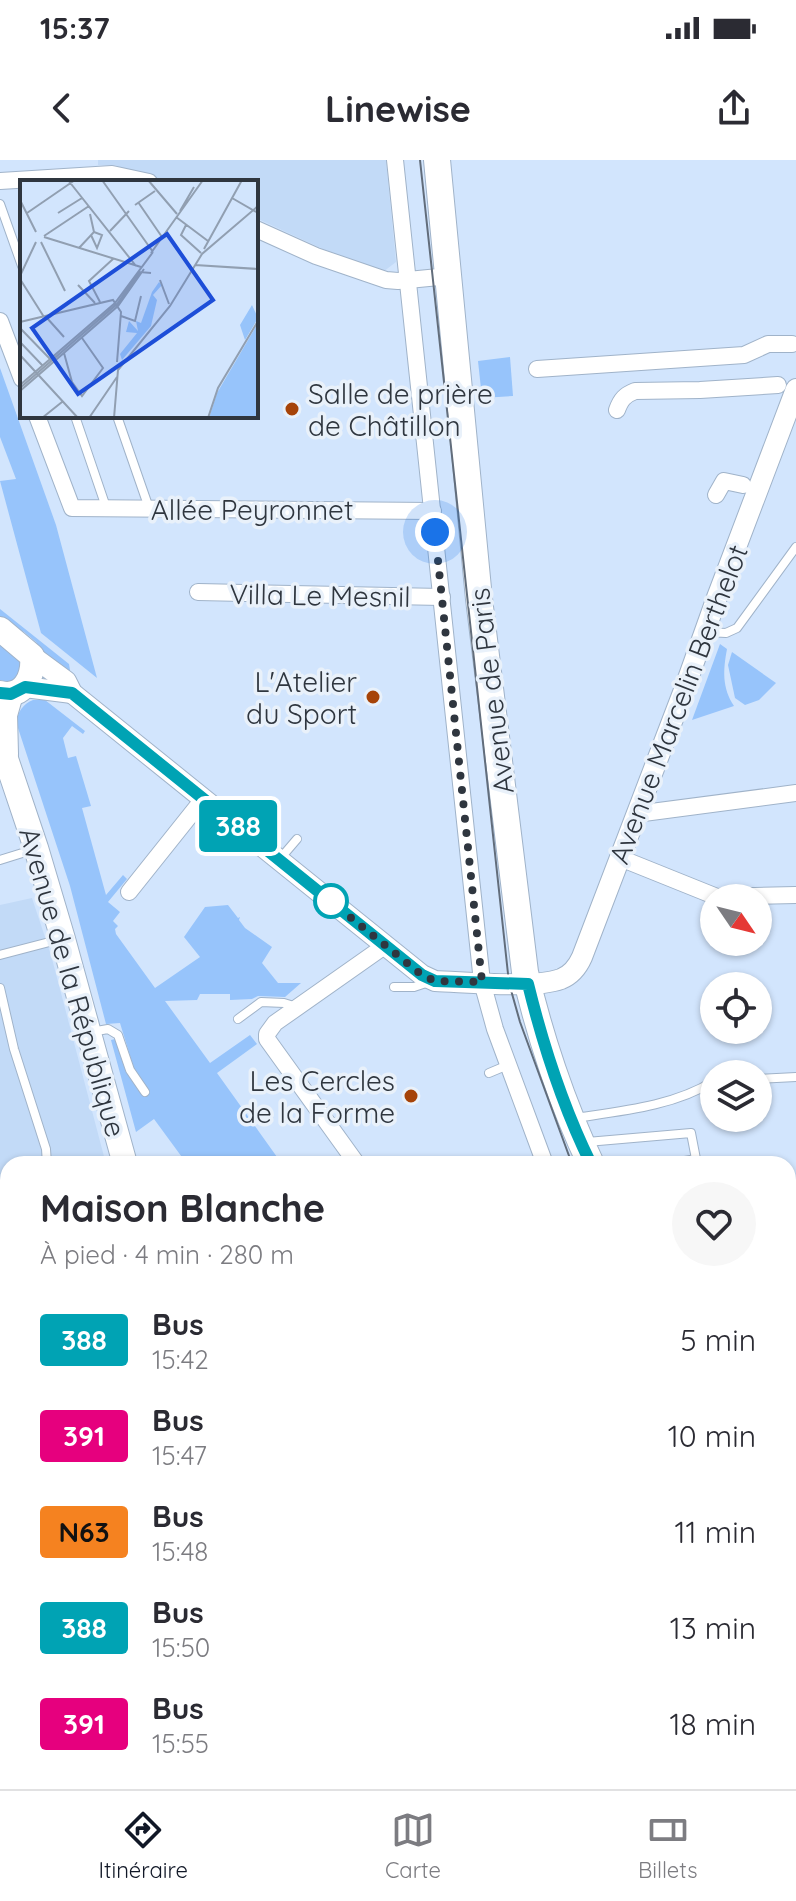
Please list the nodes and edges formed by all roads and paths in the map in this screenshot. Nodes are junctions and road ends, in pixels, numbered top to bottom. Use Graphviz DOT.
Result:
graph roads {
  1 [pos="395,160"];
  2 [pos="437,160"];
  3 [pos="50,180"];
  4 [pos="140,180"];
  5 [pos="0,204"];
  6 [pos="258,230"];
  7 [pos="20,260"];
  8 [pos="449,276"];
  9 [pos="407,281"];
  10 [pos="0,321"];
  11 [pos="794,344"];
  12 [pos="537,369"];
  13 [pos="20,374"];
  14 [pos="790,388"];
  15 [pos="617,410"];
  16 [pos="38,418"];
  17 [pos="76,418"];
  18 [pos="118,418"];
  19 [pos="790,423"];
  20 [pos="751,488"];
  21 [pos="716,495"];
  22 [pos="106,507"];
  23 [pos="149,508"];
  24 [pos="433,511"];
  25 [pos="796,547"];
  26 [pos="198,592"];
  27 [pos="442,597"];
  28 [pos="0,630"];
  29 [pos="706,632"];
  30 [pos="32,656"];
  31 [pos="12,691"];
  32 [pos="72,693"];
  33 [pos="3,747"];
  34 [pos="796,793"];
  35 [pos="204,798"];
  36 [pos="636,814"];
  37 [pos="297,839"];
  38 [pos="36,848"];
  39 [pos="620,858"];
  40 [pos="0,860"];
  41 [pos="279,860"];
  42 [pos="129,892"];
  43 [pos="796,895"];
  44 [pos="63,939"];
  45 [pos="386,945"];
  46 [pos="0,955"];
  47 [pos="435,981"];
  48 [pos="482,982"];
  49 [pos="528,984"];
  50 [pos="394,987"];
  51 [pos="0,988"];
  52 [pos="297,1007"];
  53 [pos="238,1019"];
  54 [pos="90,1032"];
  55 [pos="508,1065"];
  56 [pos="489,1073"];
  57 [pos="796,1077"];
  58 [pos="772,1078"];
  59 [pos="700,1090"];
  60 [pos="145,1092"];
  61 [pos="581,1142"];
  62 [pos="46,1156"];
  63 [pos="123,1156"];
  64 [pos="351,1156"];
  65 [pos="542,1156"];
  66 [pos="695,1156"];
  1 -- 9 [label="street, Avenue de Paris"];
  2 -- 8 [label="main road, Avenue de Paris"];
  3 -- 4 [label="street"];
  5 -- 7 [label="lane"];
  6 -- 9 [label="street"];
  8 -- 9 [label="street"];
  8 -- 49 [label="main road, Avenue de Paris"];
  9 -- 24 [label="street, Avenue de Paris"];
  10 -- 13 [label="street"];
  11 -- 12 [label="street"];
  14 -- 15 [label="street"];
  14 -- 19 [label="street, Avenue Marcelin Berthelot"];
  16 -- 22 [label="street, Allée Peyronnet"];
  17 -- 22 [label="lane"];
  18 -- 23 [label="lane"];
  19 -- 20 [label="street, Avenue Marcelin Berthelot"];
  20 -- 21 [label="street"];
  20 -- 29 [label="street, Avenue Marcelin Berthelot"];
  22 -- 23 [label="street, Allée Peyronnet"];
  23 -- 24 [label="street, Allée Peyronnet"];
  24 -- 27 [label="street, Avenue de Paris"];
  25 -- 29 [label="lane"];
  26 -- 27 [label="street, Villa Le Mesnil"];
  27 -- 48 [label="street, Avenue de Paris"];
  28 -- 30 [label="main road"];
  29 -- 36 [label="street, Avenue Marcelin Berthelot"];
  30 -- 31 [label="main road, Avenue de la République"];
  30 -- 32 [label="street"];
  31 -- 32 [label="street"];
  31 -- 33 [label="main road, Avenue de la République"];
  32 -- 35 [label="street"];
  33 -- 38 [label="main road, Avenue de la République"];
  34 -- 36 [label="street"];
  35 -- 41 [label="street"];
  35 -- 42 [label="street"];
  36 -- 39 [label="street, Avenue Marcelin Berthelot"];
  37 -- 41 [label="lane"];
  38 -- 40 [label="lane"];
  38 -- 44 [label="main road, Avenue de la République"];
  39 -- 43 [label="street"];
  39 -- 49 [label="street, Avenue Marcelin Berthelot"];
  41 -- 45 [label="street"];
  44 -- 46 [label="lane"];
  44 -- 54 [label="main road, Avenue de la République"];
  45 -- 47 [label="street"];
  45 -- 52 [label="street"];
  47 -- 48 [label="street, Avenue Marcelin Berthelot"];
  47 -- 50 [label="lane"];
  48 -- 49 [label="street, Avenue Marcelin Berthelot"];
  48 -- 55 [label="street, Avenue de Paris"];
  49 -- 61 [label="main road, Avenue de Paris"];
  51 -- 62 [label="lane"];
  52 -- 53 [label="lane"];
  52 -- 64 [label="street"];
  54 -- 60 [label="lane"];
  54 -- 63 [label="main road, Avenue de la République"];
  55 -- 56 [label="lane"];
  55 -- 65 [label="street, Avenue de Paris"];
  57 -- 58 [label="lane"];
  59 -- 61 [label="lane"];
  61 -- 66 [label="lane"];
}
